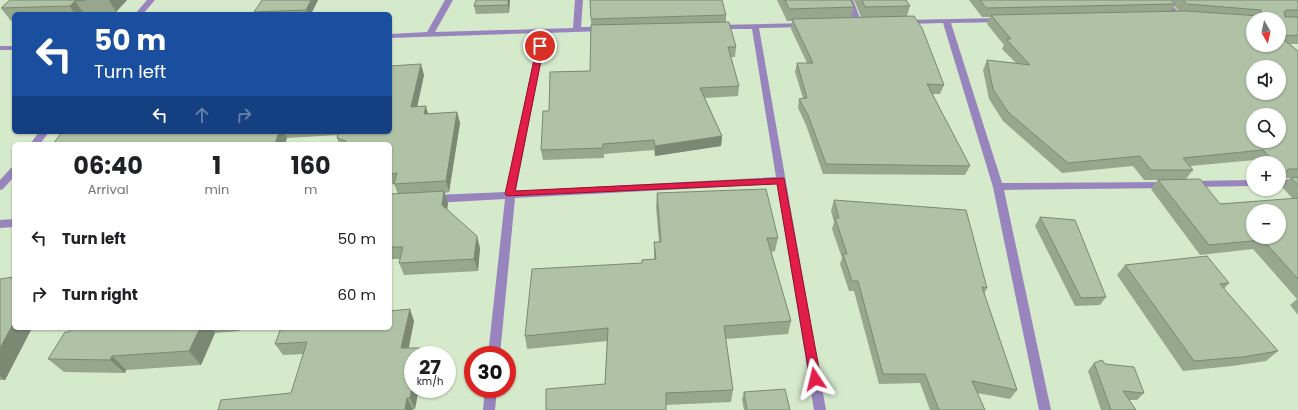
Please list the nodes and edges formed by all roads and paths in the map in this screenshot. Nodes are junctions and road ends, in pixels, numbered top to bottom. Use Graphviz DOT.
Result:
graph roads {
  1 [pos="151,0"];
  2 [pos="449,0"];
  3 [pos="579,0"];
  4 [pos="849,0"];
  5 [pos="1162,0"];
  6 [pos="142,12"];
  7 [pos="1179,17"];
  8 [pos="1008,20"];
  9 [pos="946,21"];
  10 [pos="895,22"];
  11 [pos="858,23"];
  12 [pos="811,24"];
  13 [pos="755,26"];
  14 [pos="709,27"];
  15 [pos="608,29"];
  16 [pos="577,30"];
  17 [pos="543,31"];
  18 [pos="430,34"];
  19 [pos="392,36"];
  20 [pos="0,48"];
  21 [pos="12,48"];
  22 [pos="12,172"];
  23 [pos="781,180"];
  24 [pos="1298,182"];
  25 [pos="1246,183"];
  26 [pos="1286,183"];
  27 [pos="0,187"];
  28 [pos="998,187"];
  29 [pos="510,194"];
  30 [pos="422,199"];
  31 [pos="12,223"];
  32 [pos="0,224"];
  33 [pos="495,346"];
  34 [pos="490,398"];
  35 [pos="489,410"];
  36 [pos="820,410"];
  37 [pos="1045,410"];
  1 -- 6 [label="street"];
  2 -- 18 [label="street"];
  3 -- 16 [label="street"];
  4 -- 11 [label="street"];
  5 -- 7 [label="street"];
  8 -- 9 [label="street"];
  9 -- 10 [label="street"];
  9 -- 28 [label="street"];
  12 -- 13 [label="street"];
  13 -- 14 [label="street"];
  13 -- 23 [label="street"];
  15 -- 16 [label="street"];
  16 -- 17 [label="street"];
  17 -- 18 [label="street"];
  17 -- 29 [label="street"];
  18 -- 19 [label="street"];
  20 -- 21 [label="street"];
  22 -- 27 [label="street"];
  23 -- 29 [label="street"];
  23 -- 36 [label="street"];
  24 -- 26 [label="street"];
  25 -- 28 [label="street"];
  28 -- 37 [label="street"];
  29 -- 30 [label="street"];
  29 -- 33 [label="street"];
  31 -- 32 [label="street"];
  34 -- 35 [label="street"];
}
